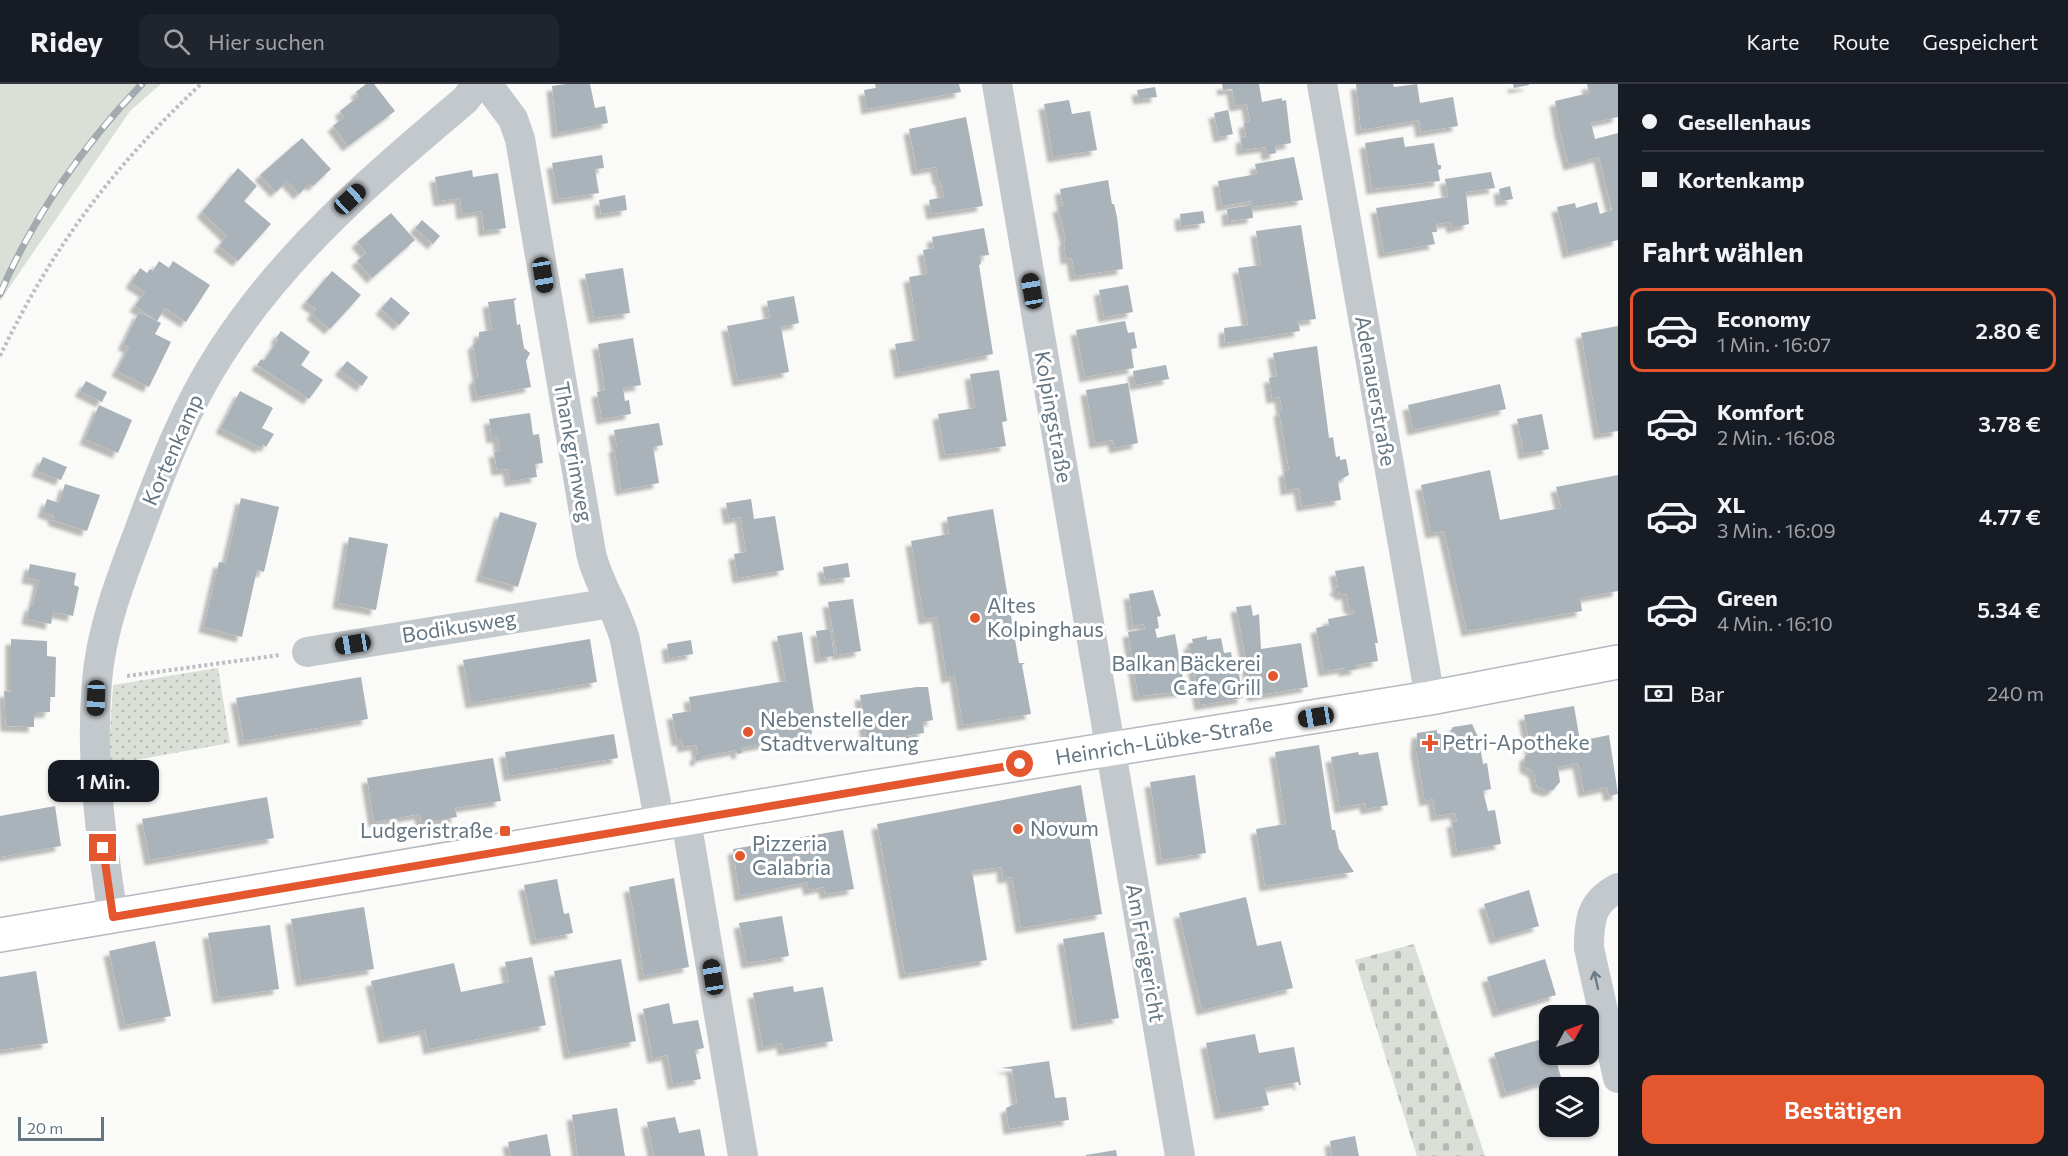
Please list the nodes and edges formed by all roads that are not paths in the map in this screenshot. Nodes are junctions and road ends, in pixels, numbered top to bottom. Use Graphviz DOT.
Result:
graph roads {
  1 [pos="477,84"];
  2 [pos="487,84"];
  3 [pos="997,84"];
  4 [pos="1322,84"];
  5 [pos="611,603"];
  6 [pos="307,652"];
  7 [pos="1618,662"];
  8 [pos="1430,698"];
  9 [pos="1110,750"];
  10 [pos="673,822"];
  11 [pos="1618,888"];
  12 [pos="113,917"];
  13 [pos="0,935"];
  14 [pos="1618,1078"];
  15 [pos="743,1156"];
  16 [pos="1180,1156"];
  1 -- 12 [label="street, Kortenkamp"];
  2 -- 5 [label="street, Thankgrimweg"];
  3 -- 9 [label="street, Kolpingstraße"];
  4 -- 8 [label="street, Adenauerstraße"];
  5 -- 6 [label="street, Bodikusweg"];
  5 -- 10 [label="street, Thankgrimweg"];
  7 -- 8 [label="street, Heinrich-Lübke-Straße"];
  8 -- 9 [label="street, Heinrich-Lübke-Straße"];
  9 -- 10 [label="street, Heinrich-Lübke-Straße"];
  9 -- 16 [label="street, Am Freigericht"];
  10 -- 12 [label="street, Heinrich-Lübke-Straße"];
  10 -- 15 [label="street"];
  14 -- 11 [label="street, one-way"];
  12 -- 13 [label="street, Heinrich-Lübke-Straße"];
}
